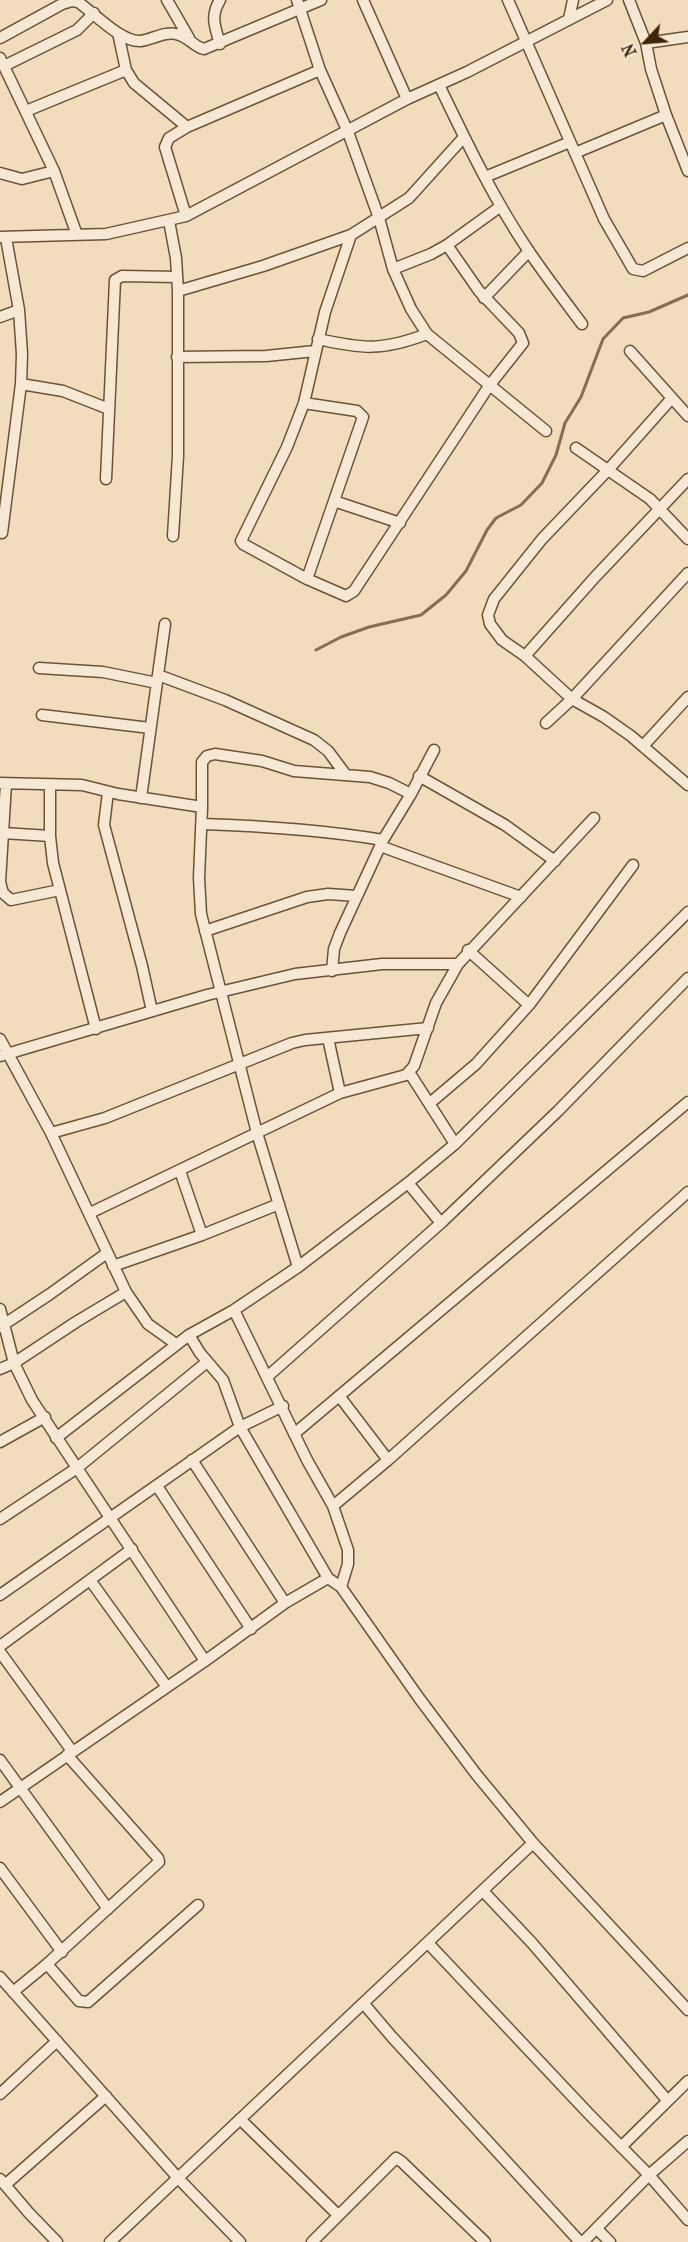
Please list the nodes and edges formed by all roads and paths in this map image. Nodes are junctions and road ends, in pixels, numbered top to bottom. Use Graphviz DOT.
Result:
graph roads {
  1 [pos="167,0"];
  2 [pos="220,0"];
  3 [pos="321,0"];
  4 [pos="363,0"];
  5 [pos="508,0"];
  6 [pos="573,0"];
  7 [pos="607,0"];
  8 [pos="629,0"];
  9 [pos="80,1"];
  10 [pos="298,5"];
  11 [pos="94,13"];
  12 [pos="569,19"];
  13 [pos="118,33"];
  14 [pos="688,37"];
  15 [pos="0,38"];
  16 [pos="189,38"];
  17 [pos="524,41"];
  18 [pos="646,43"];
  19 [pos="220,44"];
  20 [pos="2,62"];
  21 [pos="320,69"];
  22 [pos="126,70"];
  23 [pos="439,85"];
  24 [pos="407,99"];
  25 [pos="26,111"];
  26 [pos="666,115"];
  27 [pos="187,127"];
  28 [pos="348,132"];
  29 [pos="464,137"];
  30 [pos="573,147"];
  31 [pos="54,171"];
  32 [pos="688,171"];
  33 [pos="0,173"];
  34 [pos="485,177"];
  35 [pos="501,206"];
  36 [pos="186,216"];
  37 [pos="379,218"];
  38 [pos="169,221"];
  39 [pos="351,235"];
  40 [pos="77,236"];
  41 [pos="3,238"];
  42 [pos="447,245"];
  43 [pos="688,248"];
  44 [pos="529,251"];
  45 [pos="393,269"];
  46 [pos="177,277"];
  47 [pos="178,291"];
  48 [pos="484,298"];
  49 [pos="19,310"];
  50 [pos="0,317"];
  51 [pos="582,324"];
  52 [pos="427,334"];
  53 [pos="318,339"];
  54 [pos="315,351"];
  55 [pos="630,351"];
  56 [pos="177,357"];
  57 [pos="21,384"];
  58 [pos="489,386"];
  59 [pos="672,398"];
  60 [pos="304,403"];
  61 [pos="109,408"];
  62 [pos="688,416"];
  63 [pos="546,431"];
  64 [pos="576,448"];
  65 [pos="608,470"];
  66 [pos="106,478"];
  67 [pos="688,479"];
  68 [pos="334,501"];
  69 [pos="661,508"];
  70 [pos="400,523"];
  71 [pos="2,533"];
  72 [pos="173,536"];
  73 [pos="688,539"];
  74 [pos="688,573"];
  75 [pos="307,579"];
  76 [pos="165,624"];
  77 [pos="525,656"];
  78 [pos="39,668"];
  79 [pos="158,679"];
  80 [pos="688,697"];
  81 [pos="572,699"];
  82 [pos="42,715"];
  83 [pos="546,723"];
  84 [pos="150,728"];
  85 [pos="643,746"];
  86 [pos="434,750"];
  87 [pos="346,775"];
  88 [pos="419,776"];
  89 [pos="3,783"];
  90 [pos="50,785"];
  91 [pos="688,785"];
  92 [pos="108,792"];
  93 [pos="411,794"];
  94 [pos="141,798"];
  95 [pos="202,807"];
  96 [pos="594,818"];
  97 [pos="202,824"];
  98 [pos="3,833"];
  99 [pos="50,836"];
  100 [pos="382,843"];
  101 [pos="555,861"];
  102 [pos="633,865"];
  103 [pos="60,890"];
  104 [pos="357,896"];
  105 [pos="521,897"];
  106 [pos="688,912"];
  107 [pos="204,932"];
  108 [pos="468,950"];
  109 [pos="458,964"];
  110 [pos="332,971"];
  111 [pos="688,978"];
  112 [pos="222,992"];
  113 [pos="529,1005"];
  114 [pos="152,1011"];
  115 [pos="428,1028"];
  116 [pos="96,1029"];
  117 [pos="328,1038"];
  118 [pos="0,1039"];
  119 [pos="4,1055"];
  120 [pos="239,1063"];
  121 [pos="409,1072"];
  122 [pos="340,1093"];
  123 [pos="688,1102"];
  124 [pos="430,1104"];
  125 [pos="51,1133"];
  126 [pos="257,1134"];
  127 [pos="455,1144"];
  128 [pos="180,1171"];
  129 [pos="408,1183"];
  130 [pos="688,1192"];
  131 [pos="279,1204"];
  132 [pos="90,1213"];
  133 [pos="441,1223"];
  134 [pos="202,1235"];
  135 [pos="107,1253"];
  136 [pos="113,1266"];
  137 [pos="298,1267"];
  138 [pos="126,1292"];
  139 [pos="0,1310"];
  140 [pos="234,1310"];
  141 [pos="2,1326"];
  142 [pos="189,1335"];
  143 [pos="176,1344"];
  144 [pos="207,1362"];
  145 [pos="14,1363"];
  146 [pos="0,1368"];
  147 [pos="267,1377"];
  148 [pos="340,1397"];
  149 [pos="282,1406"];
  150 [pos="45,1417"];
  151 [pos="240,1427"];
  152 [pos="294,1434"];
  153 [pos="56,1438"];
  154 [pos="0,1442"];
  155 [pos="192,1460"];
  156 [pos="388,1460"];
  157 [pos="77,1468"];
  158 [pos="157,1486"];
  159 [pos="333,1506"];
  160 [pos="0,1519"];
  161 [pos="111,1519"];
  162 [pos="132,1549"];
  163 [pos="328,1578"];
  164 [pos="90,1580"];
  165 [pos="341,1587"];
  166 [pos="0,1595"];
  167 [pos="285,1603"];
  168 [pos="251,1629"];
  169 [pos="0,1646"];
  170 [pos="0,1652"];
  171 [pos="205,1661"];
  172 [pos="167,1687"];
  173 [pos="70,1753"];
  174 [pos="0,1760"];
  175 [pos="20,1788"];
  176 [pos="0,1802"];
  177 [pos="533,1843"];
  178 [pos="0,1868"];
  179 [pos="483,1891"];
  180 [pos="198,1905"];
  181 [pos="108,1909"];
  182 [pos="428,1943"];
  183 [pos="62,1952"];
  184 [pos="47,1965"];
  185 [pos="0,1977"];
  186 [pos="13,1992"];
  187 [pos="364,2004"];
  188 [pos="688,2010"];
  189 [pos="57,2042"];
  190 [pos="688,2081"];
  191 [pos="0,2094"];
  192 [pos="106,2096"];
  193 [pos="668,2100"];
  194 [pos="240,2119"];
  195 [pos="688,2141"];
  196 [pos="621,2147"];
  197 [pos="649,2175"];
  198 [pos="178,2178"];
  199 [pos="2,2182"];
  200 [pos="339,2215"];
  201 [pos="688,2220"];
  202 [pos="597,2229"];
  203 [pos="57,2242"];
  204 [pos="110,2242"];
  205 [pos="240,2242"];
  206 [pos="312,2242"];
  207 [pos="485,2242"];
  208 [pos="582,2242"];
  209 [pos="610,2242"];
  1 -- 16 [label="street"];
  2 -- 19 [label="street"];
  3 -- 10 [label="street"];
  4 -- 24 [label="street"];
  5 -- 17 [label="street"];
  6 -- 12 [label="street"];
  7 -- 12 [label="street"];
  8 -- 18 [label="street"];
  9 -- 11 [label="street"];
  9 -- 15 [label="street"];
  10 -- 19 [label="street"];
  10 -- 21 [label="street"];
  11 -- 13 [label="street"];
  11 -- 20 [label="street"];
  12 -- 17 [label="street"];
  13 -- 16 [label="street"];
  13 -- 22 [label="street"];
  14 -- 18 [label="street"];
  16 -- 19 [label="street"];
  17 -- 23 [label="street"];
  17 -- 30 [label="street"];
  18 -- 26 [label="street"];
  20 -- 25 [label="street"];
  21 -- 27 [label="street"];
  21 -- 28 [label="street"];
  22 -- 25 [label="street"];
  22 -- 27 [label="street"];
  23 -- 24 [label="street"];
  23 -- 29 [label="street"];
  24 -- 28 [label="street"];
  25 -- 31 [label="street"];
  26 -- 30 [label="street"];
  26 -- 32 [label="street"];
  27 -- 36 [label="street"];
  28 -- 36 [label="street"];
  28 -- 37 [label="street"];
  29 -- 34 [label="street"];
  29 -- 37 [label="street"];
  30 -- 34 [label="street"];
  30 -- 43 [label="street"];
  31 -- 33 [label="street"];
  31 -- 40 [label="street"];
  34 -- 35 [label="street"];
  35 -- 42 [label="street"];
  35 -- 44 [label="street"];
  36 -- 38 [label="street"];
  37 -- 39 [label="street"];
  37 -- 45 [label="street"];
  38 -- 40 [label="street"];
  38 -- 46 [label="street"];
  39 -- 47 [label="street"];
  39 -- 53 [label="street"];
  40 -- 41 [label="street"];
  41 -- 49 [label="street"];
  42 -- 45 [label="street"];
  42 -- 48 [label="street"];
  44 -- 48 [label="street"];
  44 -- 51 [label="street"];
  45 -- 52 [label="street"];
  46 -- 47 [label="street"];
  46 -- 61 [label="street"];
  47 -- 56 [label="street"];
  48 -- 58 [label="street"];
  49 -- 50 [label="street"];
  49 -- 57 [label="street"];
  52 -- 53 [label="street"];
  52 -- 58 [label="street"];
  53 -- 54 [label="street"];
  54 -- 56 [label="street"];
  54 -- 60 [label="street"];
  55 -- 59 [label="street"];
  56 -- 72 [label="street"];
  57 -- 61 [label="street"];
  57 -- 71 [label="street"];
  58 -- 63 [label="street"];
  58 -- 70 [label="street"];
  59 -- 62 [label="street"];
  59 -- 65 [label="street"];
  60 -- 68 [label="street"];
  60 -- 75 [label="street"];
  61 -- 66 [label="street"];
  64 -- 65 [label="street"];
  65 -- 69 [label="street"];
  65 -- 77 [label="street"];
  67 -- 69 [label="street"];
  68 -- 70 [label="street"];
  68 -- 75 [label="street"];
  69 -- 73 [label="street"];
  69 -- 77 [label="street"];
  70 -- 75 [label="street"];
  74 -- 81 [label="street"];
  76 -- 79 [label="street"];
  77 -- 81 [label="street"];
  78 -- 79 [label="street"];
  79 -- 84 [label="street"];
  79 -- 87 [label="street"];
  80 -- 85 [label="street"];
  81 -- 83 [label="street"];
  81 -- 85 [label="street"];
  82 -- 84 [label="street"];
  84 -- 94 [label="street"];
  85 -- 91 [label="street"];
  86 -- 88 [label="street"];
  87 -- 93 [label="street"];
  87 -- 95 [label="street"];
  88 -- 93 [label="street"];
  88 -- 101 [label="street"];
  89 -- 90 [label="street"];
  89 -- 98 [label="street"];
  90 -- 92 [label="street"];
  90 -- 99 [label="street"];
  92 -- 94 [label="street"];
  92 -- 114 [label="street"];
  93 -- 100 [label="street"];
  94 -- 95 [label="street"];
  95 -- 97 [label="street"];
  96 -- 101 [label="street"];
  97 -- 100 [label="street"];
  97 -- 107 [label="street"];
  98 -- 99 [label="street"];
  98 -- 103 [label="street"];
  99 -- 103 [label="street"];
  100 -- 104 [label="street"];
  100 -- 105 [label="street"];
  101 -- 105 [label="street"];
  102 -- 113 [label="street"];
  103 -- 116 [label="street"];
  104 -- 107 [label="street"];
  104 -- 110 [label="street"];
  105 -- 108 [label="street"];
  106 -- 127 [label="street"];
  107 -- 112 [label="street"];
  108 -- 109 [label="street"];
  108 -- 113 [label="street"];
  109 -- 110 [label="street"];
  109 -- 115 [label="street"];
  110 -- 112 [label="street"];
  111 -- 133 [label="street"];
  112 -- 114 [label="street"];
  112 -- 120 [label="street"];
  113 -- 124 [label="street"];
  114 -- 116 [label="street"];
  115 -- 117 [label="street"];
  115 -- 121 [label="street"];
  116 -- 119 [label="street"];
  117 -- 120 [label="street"];
  117 -- 122 [label="street"];
  118 -- 119 [label="street"];
  119 -- 125 [label="street"];
  120 -- 125 [label="street"];
  120 -- 126 [label="street"];
  121 -- 122 [label="street"];
  121 -- 124 [label="street"];
  122 -- 126 [label="street"];
  123 -- 148 [label="street"];
  124 -- 127 [label="street"];
  125 -- 132 [label="street"];
  126 -- 128 [label="street"];
  126 -- 131 [label="street"];
  127 -- 129 [label="street"];
  128 -- 132 [label="street"];
  128 -- 134 [label="street"];
  129 -- 133 [label="street"];
  129 -- 137 [label="street"];
  130 -- 156 [label="street"];
  131 -- 134 [label="street"];
  131 -- 137 [label="street"];
  132 -- 135 [label="street"];
  133 -- 147 [label="street"];
  134 -- 136 [label="street"];
  135 -- 136 [label="street"];
  135 -- 141 [label="street"];
  136 -- 138 [label="street"];
  137 -- 140 [label="street"];
  138 -- 143 [label="street"];
  138 -- 145 [label="street"];
  139 -- 141 [label="street"];
  140 -- 142 [label="street"];
  140 -- 147 [label="street"];
  141 -- 145 [label="street"];
  142 -- 143 [label="street"];
  142 -- 144 [label="street"];
  143 -- 153 [label="street"];
  144 -- 151 [label="street"];
  144 -- 157 [label="street"];
  145 -- 146 [label="street"];
  145 -- 150 [label="street"];
  147 -- 149 [label="street"];
  148 -- 152 [label="street"];
  148 -- 156 [label="street"];
  149 -- 151 [label="street"];
  149 -- 152 [label="street"];
  150 -- 153 [label="street"];
  150 -- 154 [label="street"];
  151 -- 155 [label="street"];
  151 -- 163 [label="street"];
  152 -- 159 [label="street"];
  153 -- 157 [label="street"];
  155 -- 158 [label="street"];
  155 -- 167 [label="street"];
  156 -- 159 [label="street"];
  157 -- 160 [label="street"];
  157 -- 161 [label="street"];
  158 -- 161 [label="street"];
  158 -- 168 [label="street"];
  159 -- 165 [label="street"];
  161 -- 162 [label="street"];
  161 -- 166 [label="street"];
  162 -- 164 [label="street"];
  162 -- 171 [label="street"];
  163 -- 165 [label="street"];
  163 -- 167 [label="street"];
  164 -- 169 [label="street"];
  164 -- 172 [label="street"];
  165 -- 177 [label="street"];
  167 -- 168 [label="street"];
  168 -- 171 [label="street"];
  170 -- 173 [label="street"];
  171 -- 172 [label="street"];
  172 -- 173 [label="street"];
  173 -- 175 [label="street"];
  173 -- 181 [label="street"];
  174 -- 175 [label="street"];
  175 -- 176 [label="street"];
  175 -- 181 [label="street"];
  177 -- 179 [label="street"];
  177 -- 188 [label="street"];
  178 -- 183 [label="street"];
  179 -- 182 [label="street"];
  179 -- 193 [label="street"];
  180 -- 184 [label="street"];
  181 -- 183 [label="street"];
  182 -- 187 [label="street"];
  182 -- 196 [label="street"];
  183 -- 184 [label="street"];
  184 -- 186 [label="street"];
  185 -- 186 [label="street"];
  186 -- 189 [label="street"];
  187 -- 194 [label="street"];
  187 -- 208 [label="street"];
  189 -- 191 [label="street"];
  189 -- 192 [label="street"];
  190 -- 193 [label="street"];
  192 -- 198 [label="street"];
  192 -- 199 [label="street"];
  193 -- 196 [label="street"];
  194 -- 198 [label="street"];
  194 -- 200 [label="street"];
  195 -- 197 [label="street"];
  196 -- 197 [label="street"];
  197 -- 201 [label="street"];
  197 -- 202 [label="street"];
  198 -- 204 [label="street"];
  198 -- 205 [label="street"];
  199 -- 203 [label="street"];
  200 -- 206 [label="street"];
  200 -- 207 [label="street"];
  202 -- 208 [label="street"];
  202 -- 209 [label="street"];
}
